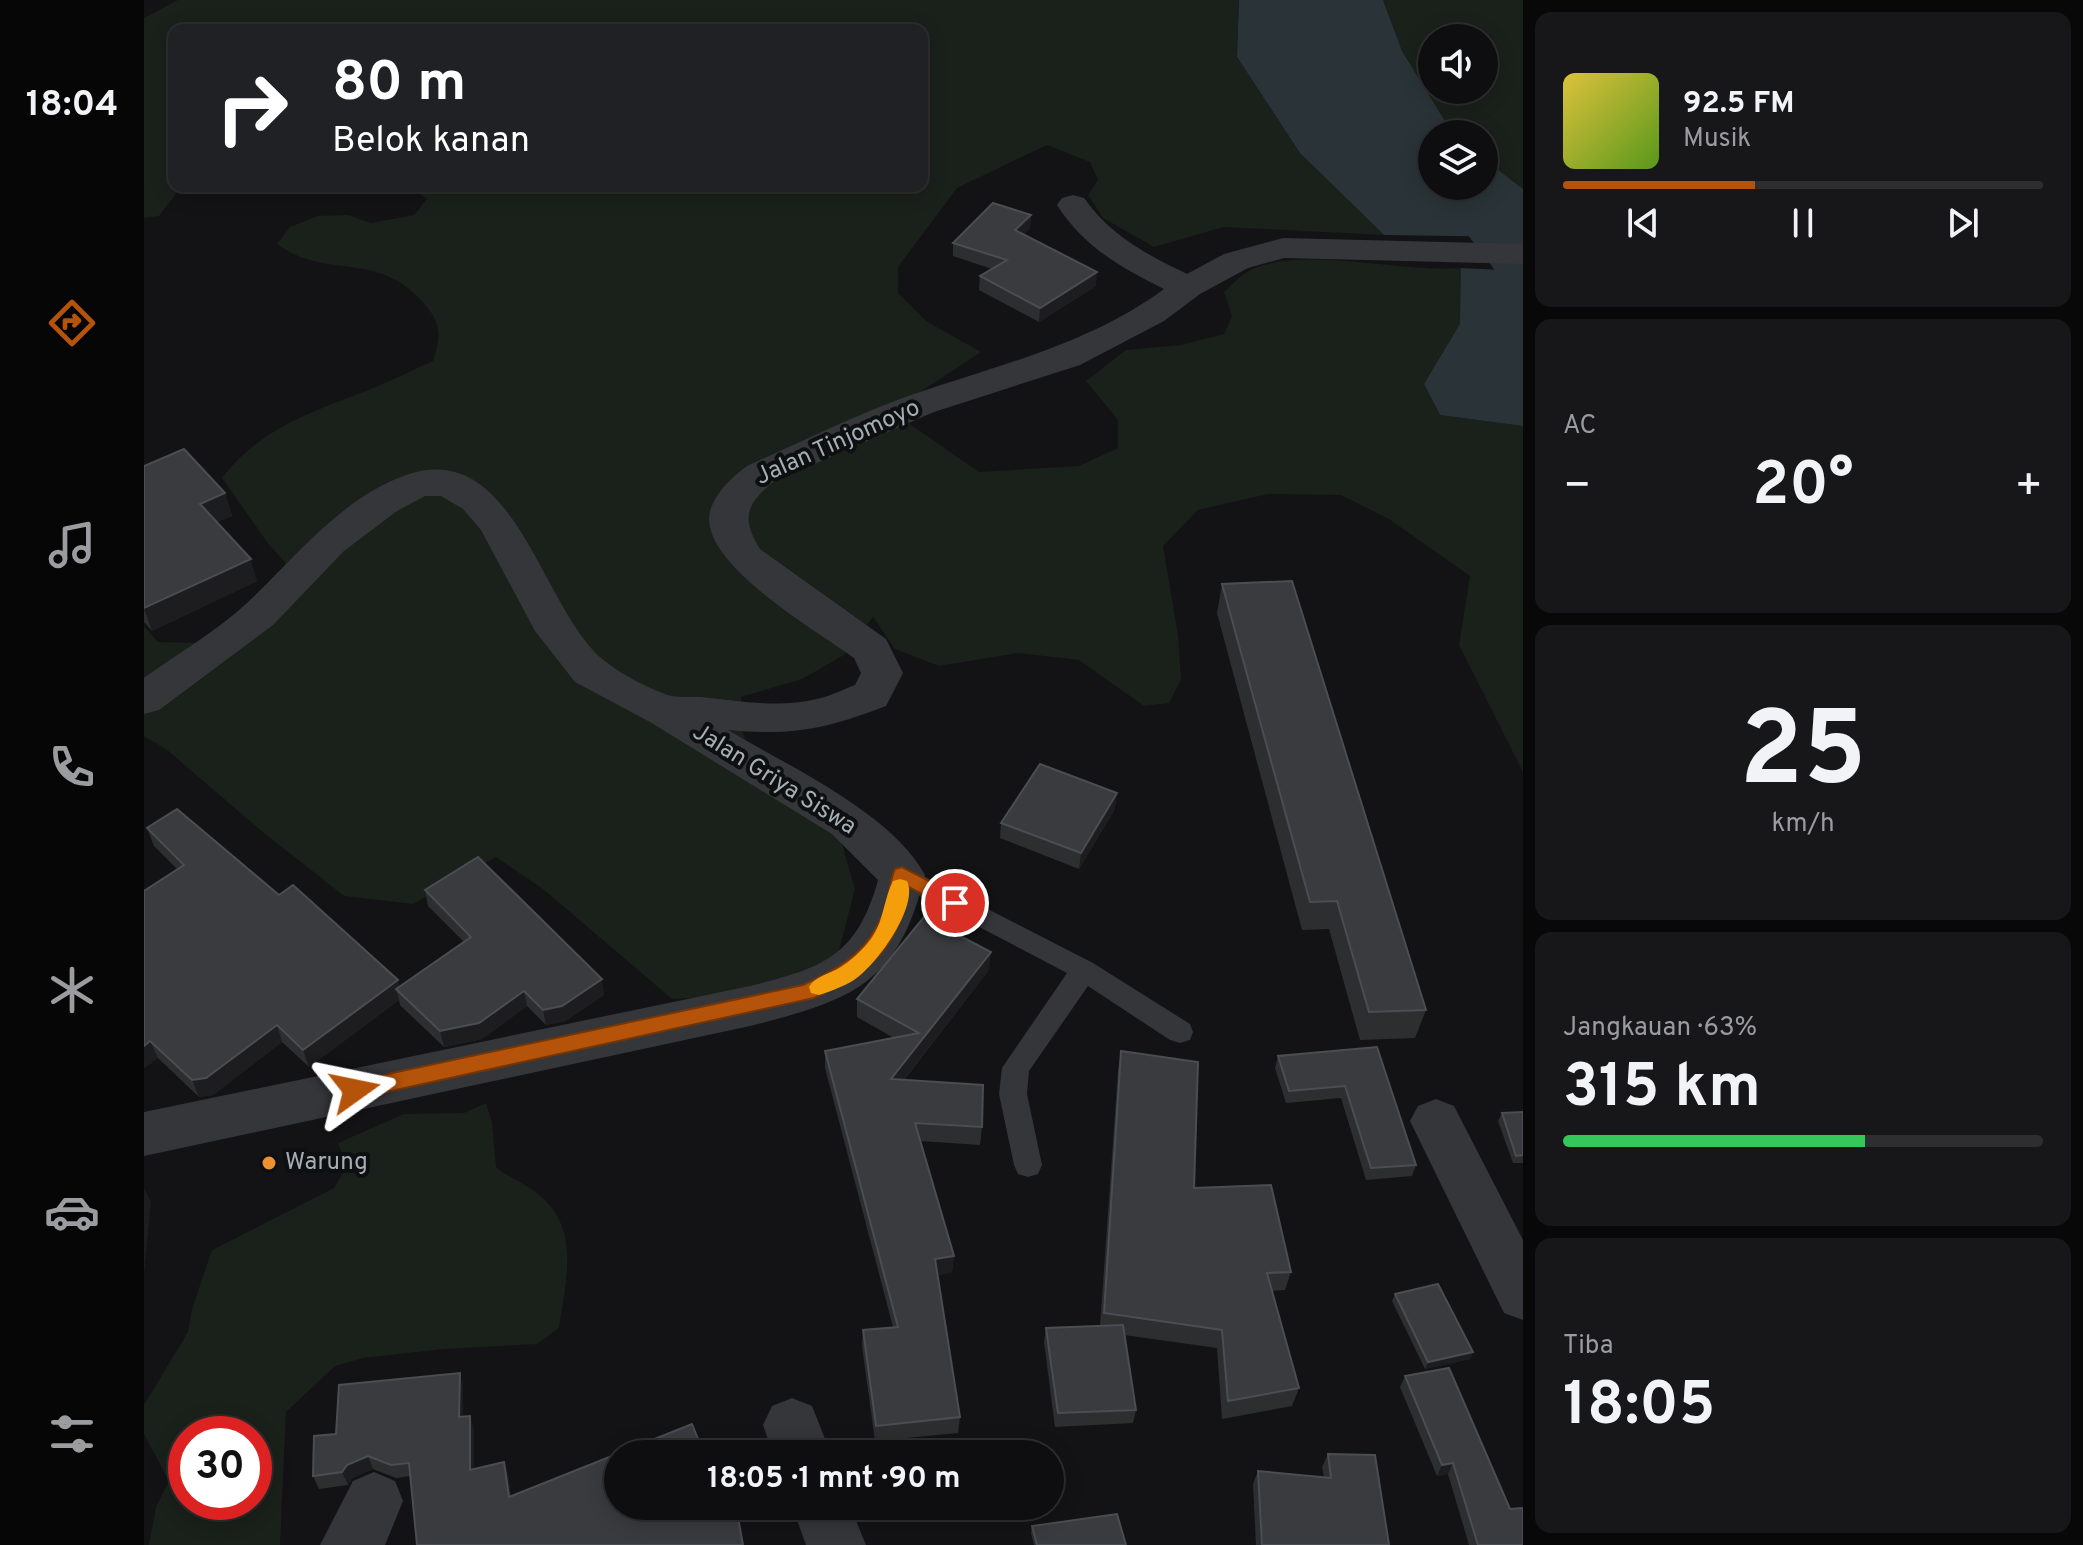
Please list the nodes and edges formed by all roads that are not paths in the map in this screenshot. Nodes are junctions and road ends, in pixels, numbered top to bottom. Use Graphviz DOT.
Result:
graph roads {
  1 [pos="1073,205"];
  2 [pos="1523,254"];
  3 [pos="1188,287"];
  4 [pos="144,699"];
  5 [pos="658,709"];
  6 [pos="902,875"];
  7 [pos="1084,970"];
  8 [pos="1180,1032"];
  9 [pos="1436,1121"];
  10 [pos="144,1134"];
  11 [pos="1028,1165"];
  12 [pos="1523,1295"];
  13 [pos="826,1520"];
  14 [pos="836,1545"];
  1 -- 3 [label="street"];
  2 -- 3 [label="street, Jalan Tinjomoyo"];
  3 -- 5 [label="street, Jalan Tinjomoyo"];
  4 -- 5 [label="street, Jalan Tinjomoyo"];
  5 -- 6 [label="street, Jalan Griya Siswa"];
  6 -- 7 [label="lane"];
  6 -- 10 [label="street"];
  7 -- 8 [label="lane"];
  7 -- 11 [label="lane"];
  9 -- 12 [label="street"];
  13 -- 14 [label="street"];
}
